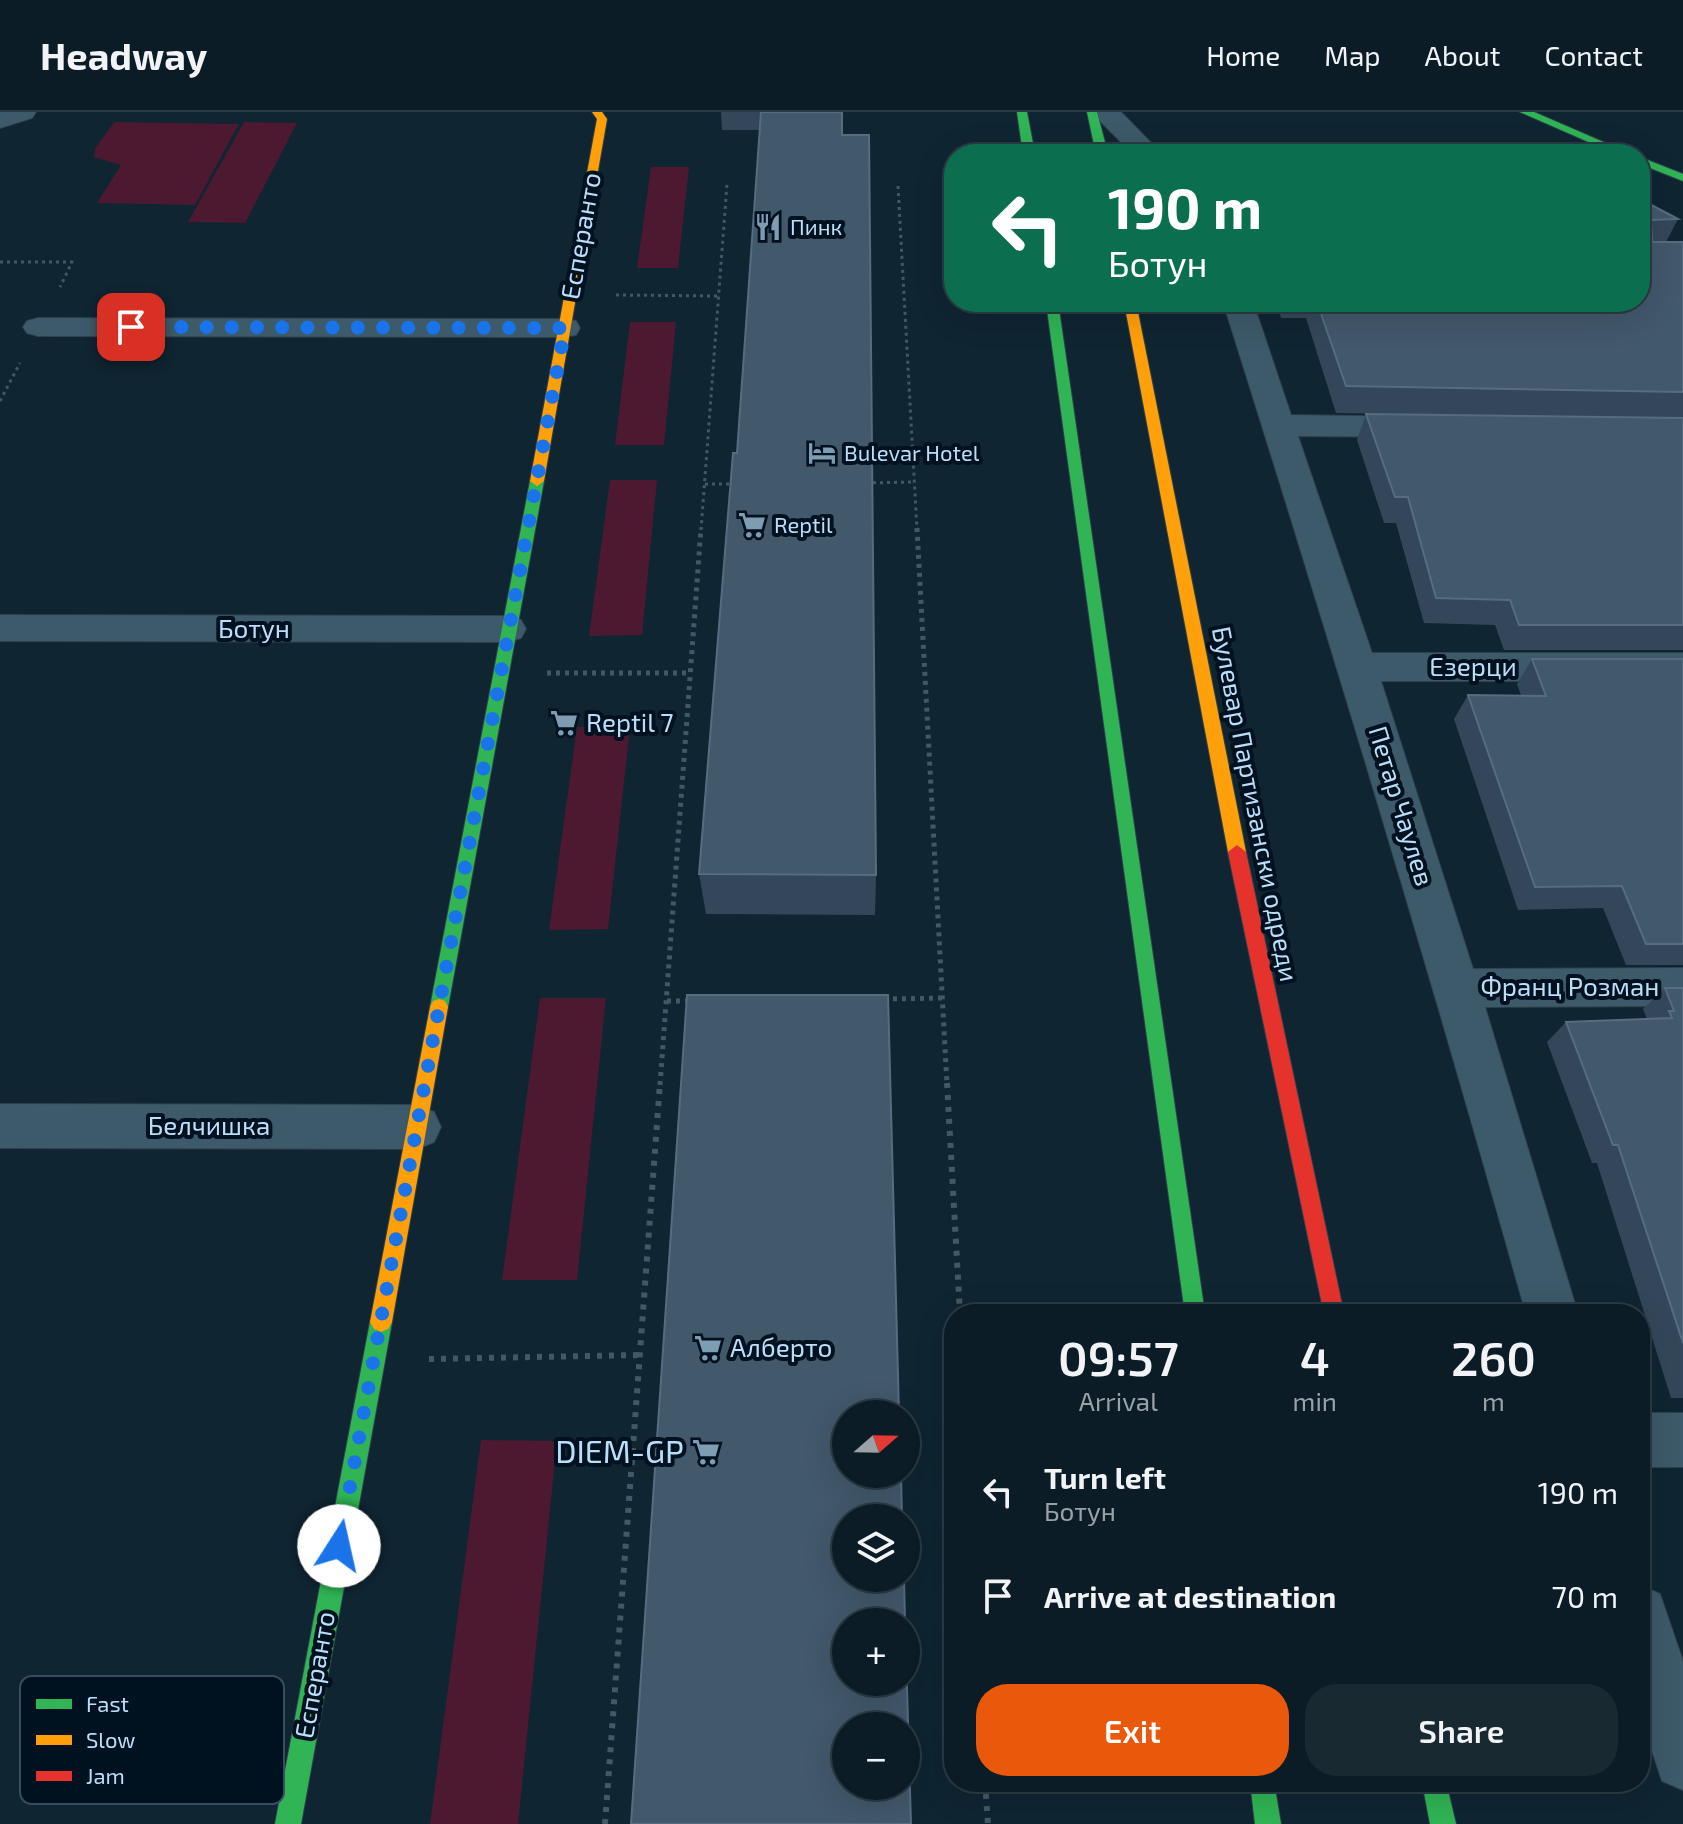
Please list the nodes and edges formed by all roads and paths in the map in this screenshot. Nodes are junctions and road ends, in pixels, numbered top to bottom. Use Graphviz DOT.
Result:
graph roads {
  1 [pos="23,112"];
  2 [pos="597,112"];
  3 [pos="1022,112"];
  4 [pos="1525,112"];
  5 [pos="1103,113"];
  6 [pos="0,120"];
  7 [pos="1027,144"];
  8 [pos="1101,144"];
  9 [pos="1137,144"];
  10 [pos="1601,144"];
  11 [pos="1650,164"];
  12 [pos="1683,178"];
  13 [pos="727,184"];
  14 [pos="898,186"];
  15 [pos="571,295"];
  16 [pos="719,296"];
  17 [pos="1053,312"];
  18 [pos="1132,312"];
  19 [pos="1241,312"];
  20 [pos="38,327"];
  21 [pos="565,328"];
  22 [pos="1277,425"];
  23 [pos="1449,428"];
  24 [pos="914,482"];
  25 [pos="746,483"];
  26 [pos="858,483"];
  27 [pos="705,484"];
  28 [pos="0,628"];
  29 [pos="508,629"];
  30 [pos="1358,667"];
  31 [pos="1683,667"];
  32 [pos="501,673"];
  33 [pos="690,673"];
  34 [pos="1683,987"];
  35 [pos="1457,988"];
  36 [pos="943,998"];
  37 [pos="882,999"];
  38 [pos="667,1001"];
  39 [pos="698,1001"];
  40 [pos="0,1126"];
  41 [pos="417,1127"];
  42 [pos="959,1304"];
  43 [pos="1194,1304"];
  44 [pos="1332,1304"];
  45 [pos="1549,1304"];
  46 [pos="640,1355"];
  47 [pos="373,1360"];
  48 [pos="1650,1440"];
  49 [pos="1683,1440"];
  50 [pos="1650,1648"];
  51 [pos="1683,1760"];
  52 [pos="986,1792"];
  53 [pos="1263,1792"];
  54 [pos="1436,1792"];
  55 [pos="288,1824"];
  56 [pos="605,1824"];
  57 [pos="988,1824"];
  58 [pos="1268,1824"];
  59 [pos="1443,1824"];
  1 -- 6 [label="street"];
  2 -- 15 [label="street, Есперанто"];
  3 -- 7 [label="street"];
  4 -- 10 [label="street"];
  5 -- 8 [label="street"];
  5 -- 9 [label="street"];
  11 -- 12 [label="street"];
  13 -- 16 [label="path"];
  14 -- 24 [label="path"];
  15 -- 16 [label="path"];
  15 -- 21 [label="street, Есперанто"];
  16 -- 27 [label="path"];
  17 -- 43 [label="street"];
  18 -- 44 [label="street, Булевар Партизански одреди"];
  19 -- 22 [label="street, Петар Чаулев"];
  20 -- 21 [label="street"];
  21 -- 29 [label="street, Есперанто"];
  22 -- 23 [label="street"];
  22 -- 30 [label="street, Петар Чаулев"];
  24 -- 26 [label="path"];
  24 -- 36 [label="path"];
  25 -- 27 [label="path"];
  27 -- 33 [label="path"];
  28 -- 29 [label="street, Ботун"];
  29 -- 32 [label="street, Есперанто"];
  30 -- 31 [label="street, Езерци"];
  30 -- 35 [label="street, Петар Чаулев"];
  32 -- 33 [label="path"];
  32 -- 41 [label="street, Есперанто"];
  33 -- 38 [label="path"];
  34 -- 35 [label="street, Франц Розман"];
  35 -- 45 [label="street, Петар Чаулев"];
  36 -- 37 [label="path"];
  36 -- 42 [label="path"];
  38 -- 39 [label="path"];
  38 -- 46 [label="path"];
  40 -- 41 [label="street, Белчишка"];
  41 -- 47 [label="street, Есперанто"];
  46 -- 47 [label="path"];
  46 -- 56 [label="path"];
  47 -- 55 [label="street, Есперанто"];
  48 -- 49 [label="street"];
  50 -- 51 [label="street"];
  52 -- 57 [label="path"];
  53 -- 58 [label="street"];
  54 -- 59 [label="street"];
}
